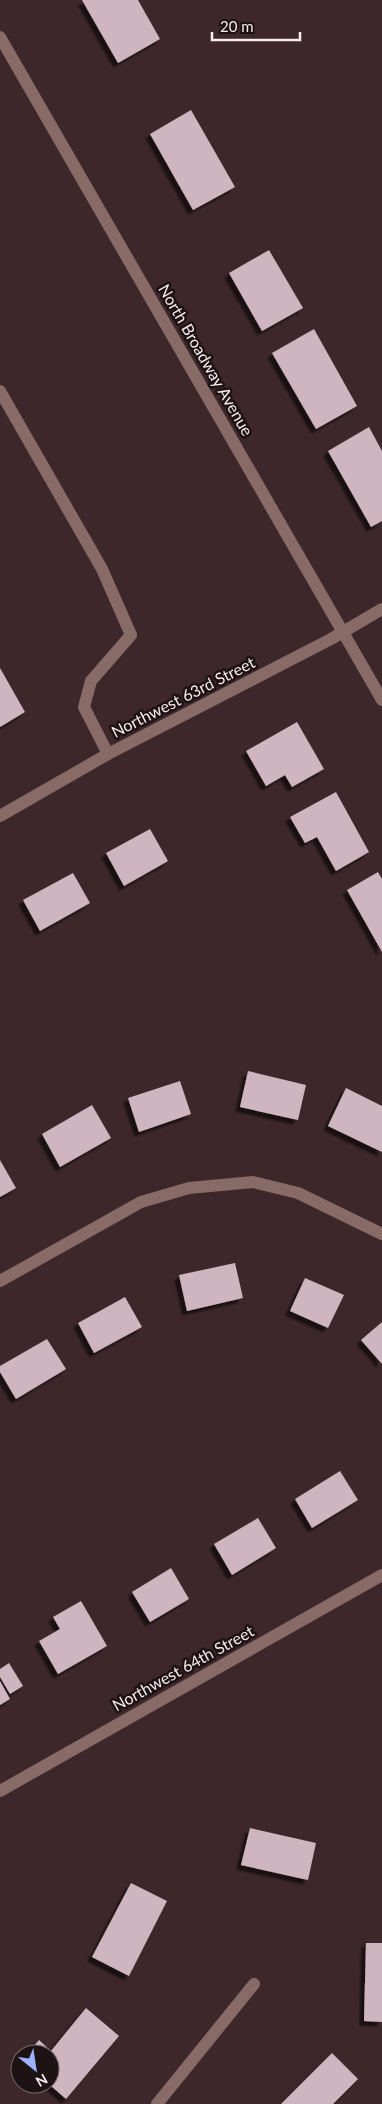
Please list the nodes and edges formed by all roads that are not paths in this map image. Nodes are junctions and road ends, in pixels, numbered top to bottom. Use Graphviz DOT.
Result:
graph roads {
  1 [pos="0,37"];
  2 [pos="0,391"];
  3 [pos="382,609"];
  4 [pos="344,632"];
  5 [pos="382,700"];
  6 [pos="108,754"];
  7 [pos="0,816"];
  8 [pos="382,1234"];
  9 [pos="0,1281"];
  10 [pos="382,1575"];
  11 [pos="0,1791"];
  12 [pos="254,1984"];
  13 [pos="157,2104"];
  1 -- 4 [label="street, North Broadway Avenue"];
  2 -- 6 [label="street"];
  3 -- 4 [label="street, Northwest 63rd Street"];
  4 -- 5 [label="street, North Broadway Avenue"];
  4 -- 6 [label="street, Northwest 63rd Street"];
  6 -- 7 [label="street, Northwest 63rd Street"];
  8 -- 9 [label="street"];
  10 -- 11 [label="street, Northwest 64th Street"];
  12 -- 13 [label="street"];
}
